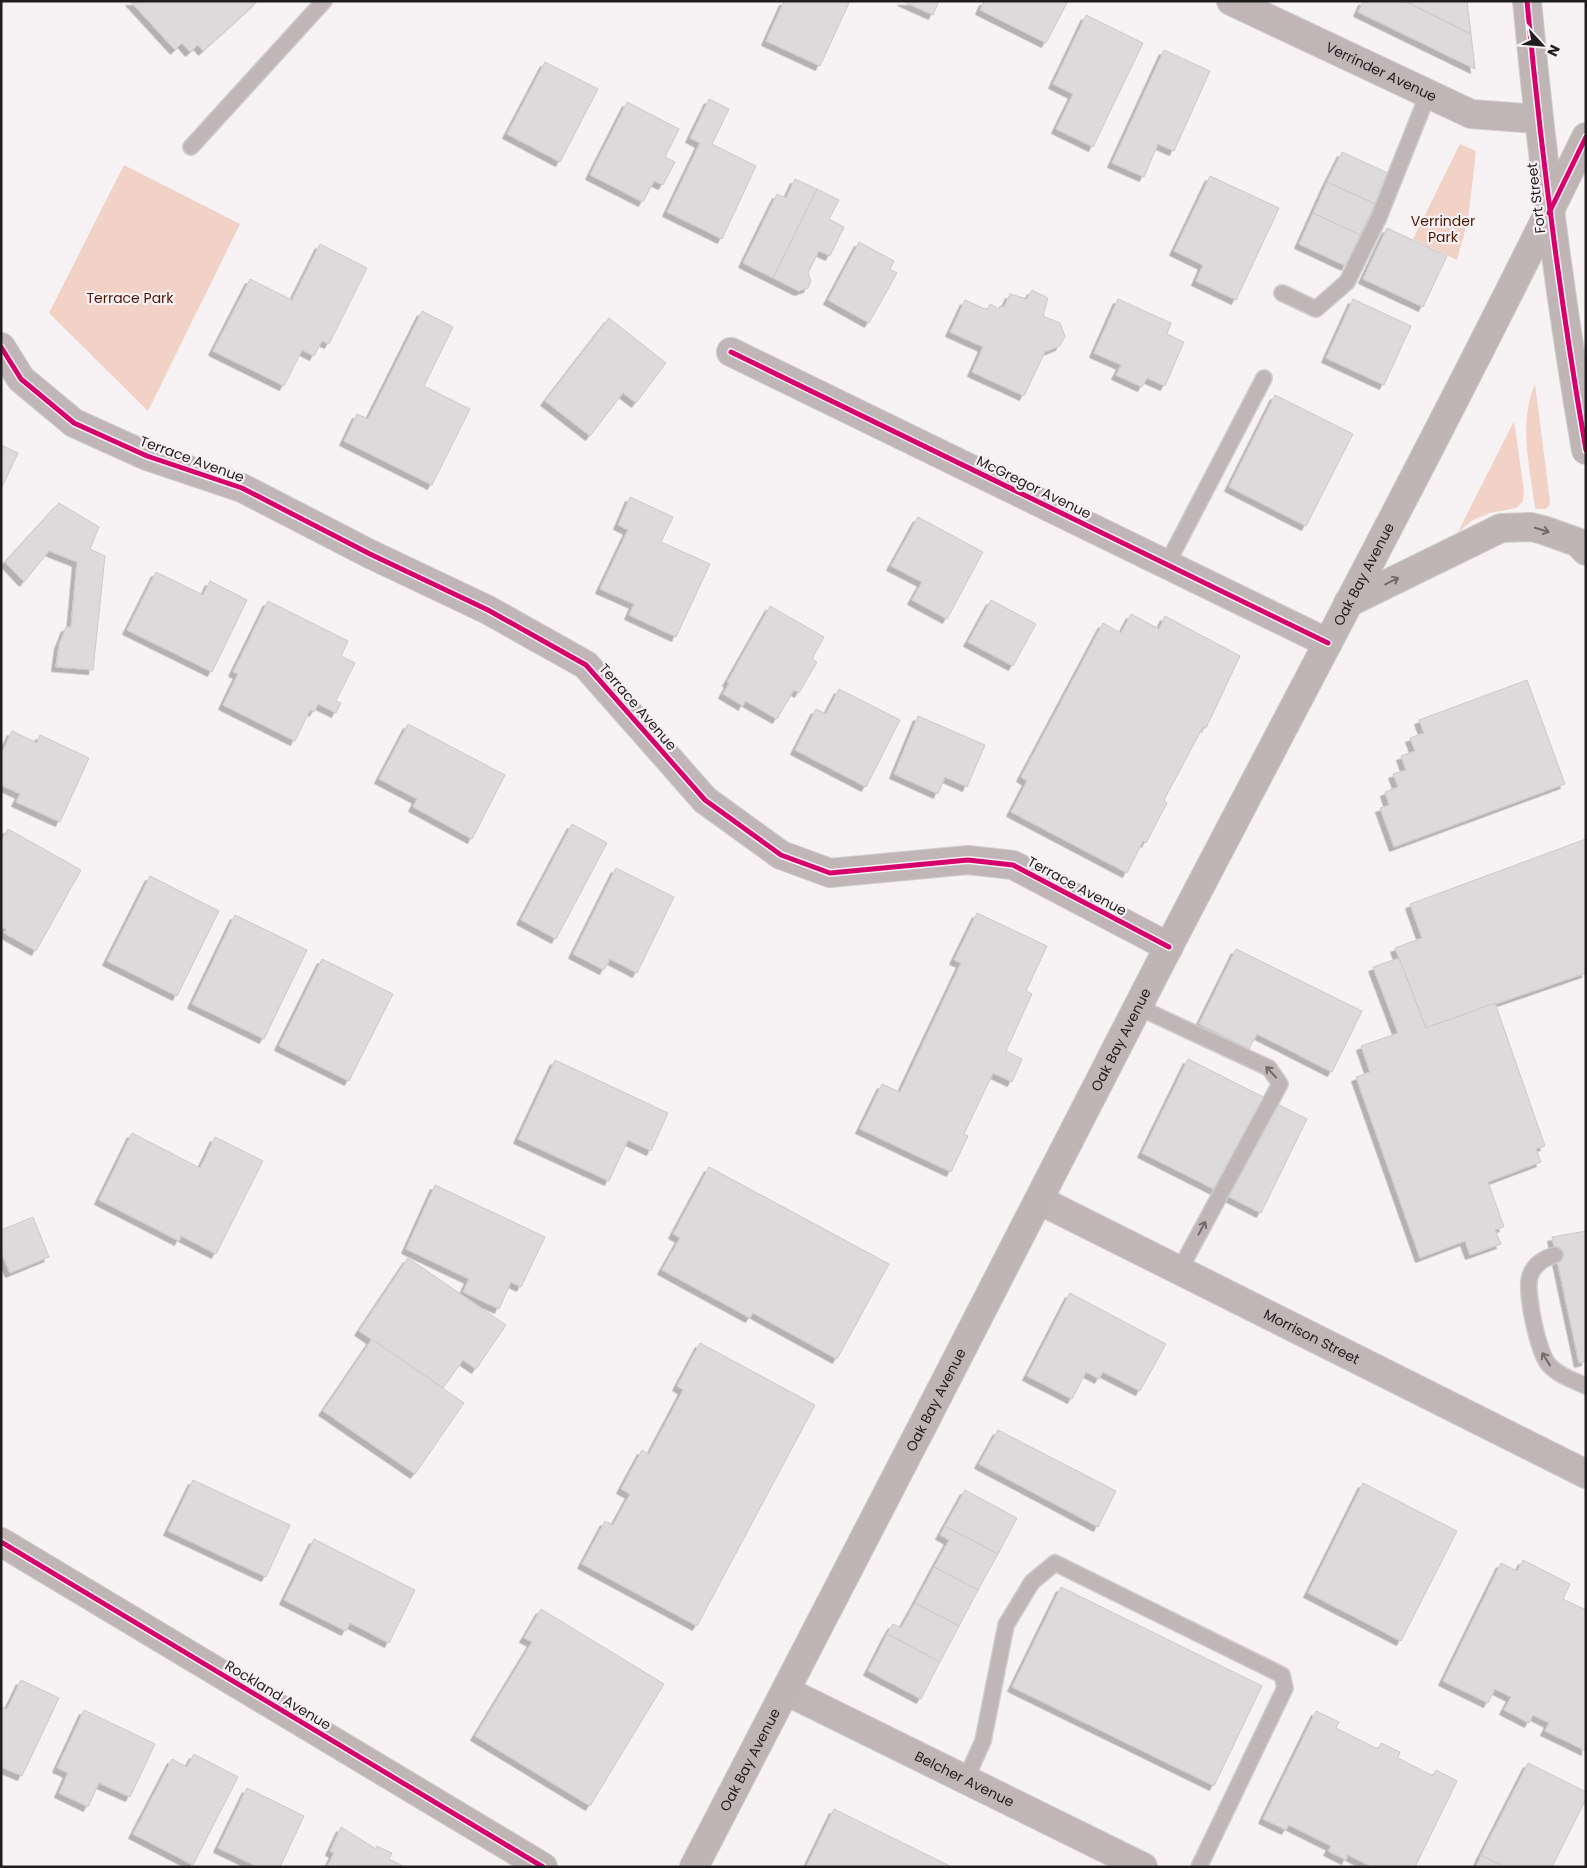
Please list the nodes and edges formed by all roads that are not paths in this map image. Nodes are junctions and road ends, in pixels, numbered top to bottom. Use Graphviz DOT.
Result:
graph roads {
  1 [pos="324,1"];
  2 [pos="1231,1"];
  3 [pos="1527,1"];
  4 [pos="1428,94"];
  5 [pos="1538,119"];
  6 [pos="1586,137"];
  7 [pos="191,147"];
  8 [pos="1549,213"];
  9 [pos="1282,292"];
  10 [pos="1,347"];
  11 [pos="730,352"];
  12 [pos="1264,378"];
  13 [pos="1586,450"];
  14 [pos="1586,551"];
  15 [pos="1167,564"];
  16 [pos="1348,603"];
  17 [pos="1328,643"];
  18 [pos="1169,947"];
  19 [pos="1138,1007"];
  20 [pos="1038,1200"];
  21 [pos="1556,1255"];
  22 [pos="1179,1271"];
  23 [pos="1586,1386"];
  24 [pos="1586,1474"];
  25 [pos="1,1542"];
  26 [pos="786,1691"];
  27 [pos="965,1781"];
  28 [pos="543,1867"];
  29 [pos="694,1867"];
  30 [pos="1143,1867"];
  31 [pos="1198,1867"];
  1 -- 7 [label="lane"];
  2 -- 4 [label="street, Verrinder Avenue"];
  3 -- 5 [label="main road, Fort Street"];
  4 -- 5 [label="street, Verrinder Avenue"];
  4 -- 9 [label="lane"];
  5 -- 8 [label="main road, Fort Street"];
  6 -- 8 [label="main road, Oak Bay Avenue"];
  8 -- 13 [label="main road, Fort Street"];
  8 -- 16 [label="main road, Oak Bay Avenue"];
  10 -- 18 [label="street, Terrace Avenue"];
  11 -- 15 [label="street, McGregor Avenue"];
  12 -- 15 [label="lane"];
  16 -- 14 [label="main road, one-way"];
  15 -- 17 [label="street, McGregor Avenue"];
  16 -- 17 [label="main road, Oak Bay Avenue"];
  17 -- 18 [label="main road, Oak Bay Avenue"];
  18 -- 19 [label="main road, Oak Bay Avenue"];
  19 -- 20 [label="main road, Oak Bay Avenue"];
  22 -- 19 [label="lane, one-way"];
  20 -- 22 [label="street, Morrison Street"];
  20 -- 26 [label="main road, Oak Bay Avenue"];
  23 -- 21 [label="lane, one-way"];
  22 -- 24 [label="street, Morrison Street"];
  25 -- 28 [label="main road, Rockland Avenue"];
  26 -- 27 [label="street, Belcher Avenue"];
  26 -- 29 [label="main road, Oak Bay Avenue"];
  27 -- 30 [label="street, Belcher Avenue"];
  27 -- 31 [label="lane"];
}
